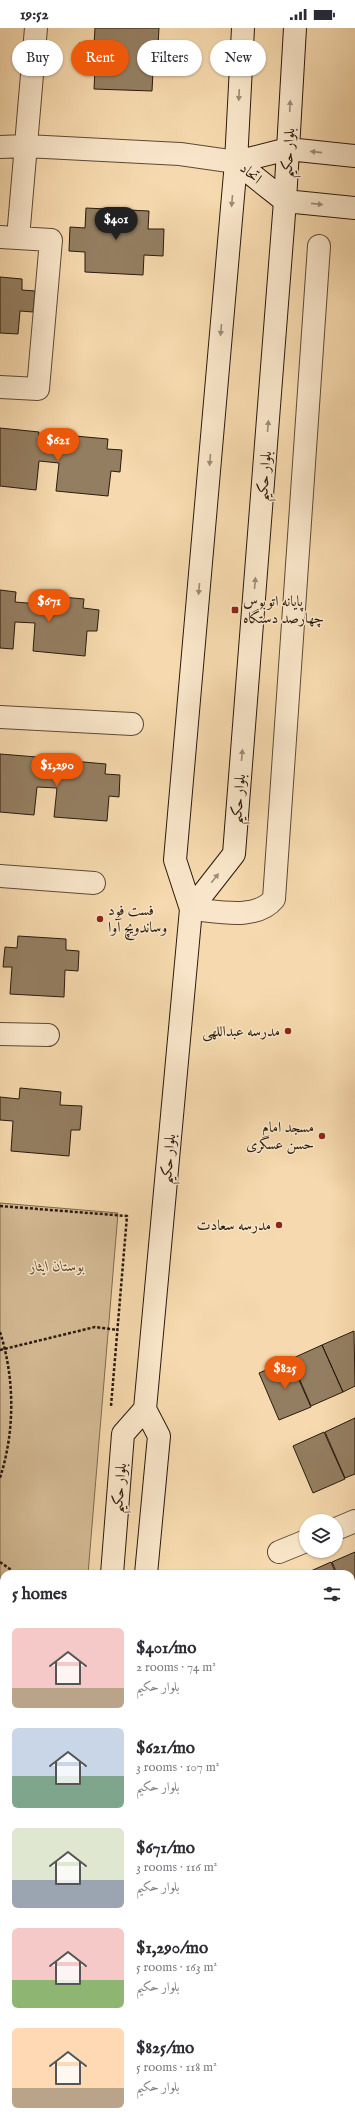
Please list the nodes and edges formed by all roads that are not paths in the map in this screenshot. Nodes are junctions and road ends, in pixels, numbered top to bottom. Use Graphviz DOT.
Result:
graph roads {
  1 [pos="36,28"];
  2 [pos="243,28"];
  3 [pos="295,28"];
  4 [pos="26,146"];
  5 [pos="0,147"];
  6 [pos="288,149"];
  7 [pos="355,156"];
  8 [pos="236,162"];
  9 [pos="285,201"];
  10 [pos="355,208"];
  11 [pos="9,238"];
  12 [pos="318,246"];
  13 [pos="0,387"];
  14 [pos="0,717"];
  15 [pos="132,724"];
  16 [pos="0,876"];
  17 [pos="94,883"];
  18 [pos="191,909"];
  19 [pos="0,1034"];
  20 [pos="48,1035"];
  21 [pos="145,1409"];
  22 [pos="355,1521"];
  23 [pos="343,1525"];
  24 [pos="299,1544"];
  25 [pos="279,1552"];
  26 [pos="112,1570"];
  27 [pos="146,1570"];
  1 -- 4 [label="street"];
  2 -- 8 [label="street, بلوار حکیم, one-way"];
  6 -- 3 [label="street, بلوار حکیم, one-way"];
  4 -- 5 [label="street"];
  4 -- 8 [label="street"];
  4 -- 11 [label="street"];
  7 -- 6 [label="street, اتحاد, one-way"];
  6 -- 8 [label="street, اتحاد"];
  6 -- 9 [label="street, بلوار حکیم"];
  8 -- 9 [label="street, اتحاد"];
  8 -- 18 [label="street, بلوار حکیم, one-way"];
  9 -- 10 [label="street, one-way"];
  18 -- 9 [label="street, بلوار حکیم, one-way"];
  11 -- 13 [label="street"];
  12 -- 18 [label="street"];
  14 -- 15 [label="street"];
  16 -- 17 [label="street"];
  18 -- 21 [label="street, بلوار حکیم"];
  19 -- 20 [label="street"];
  21 -- 26 [label="street, بلوار حکیم"];
  21 -- 27 [label="street"];
  22 -- 23 [label="street"];
  24 -- 25 [label="street"];
}
